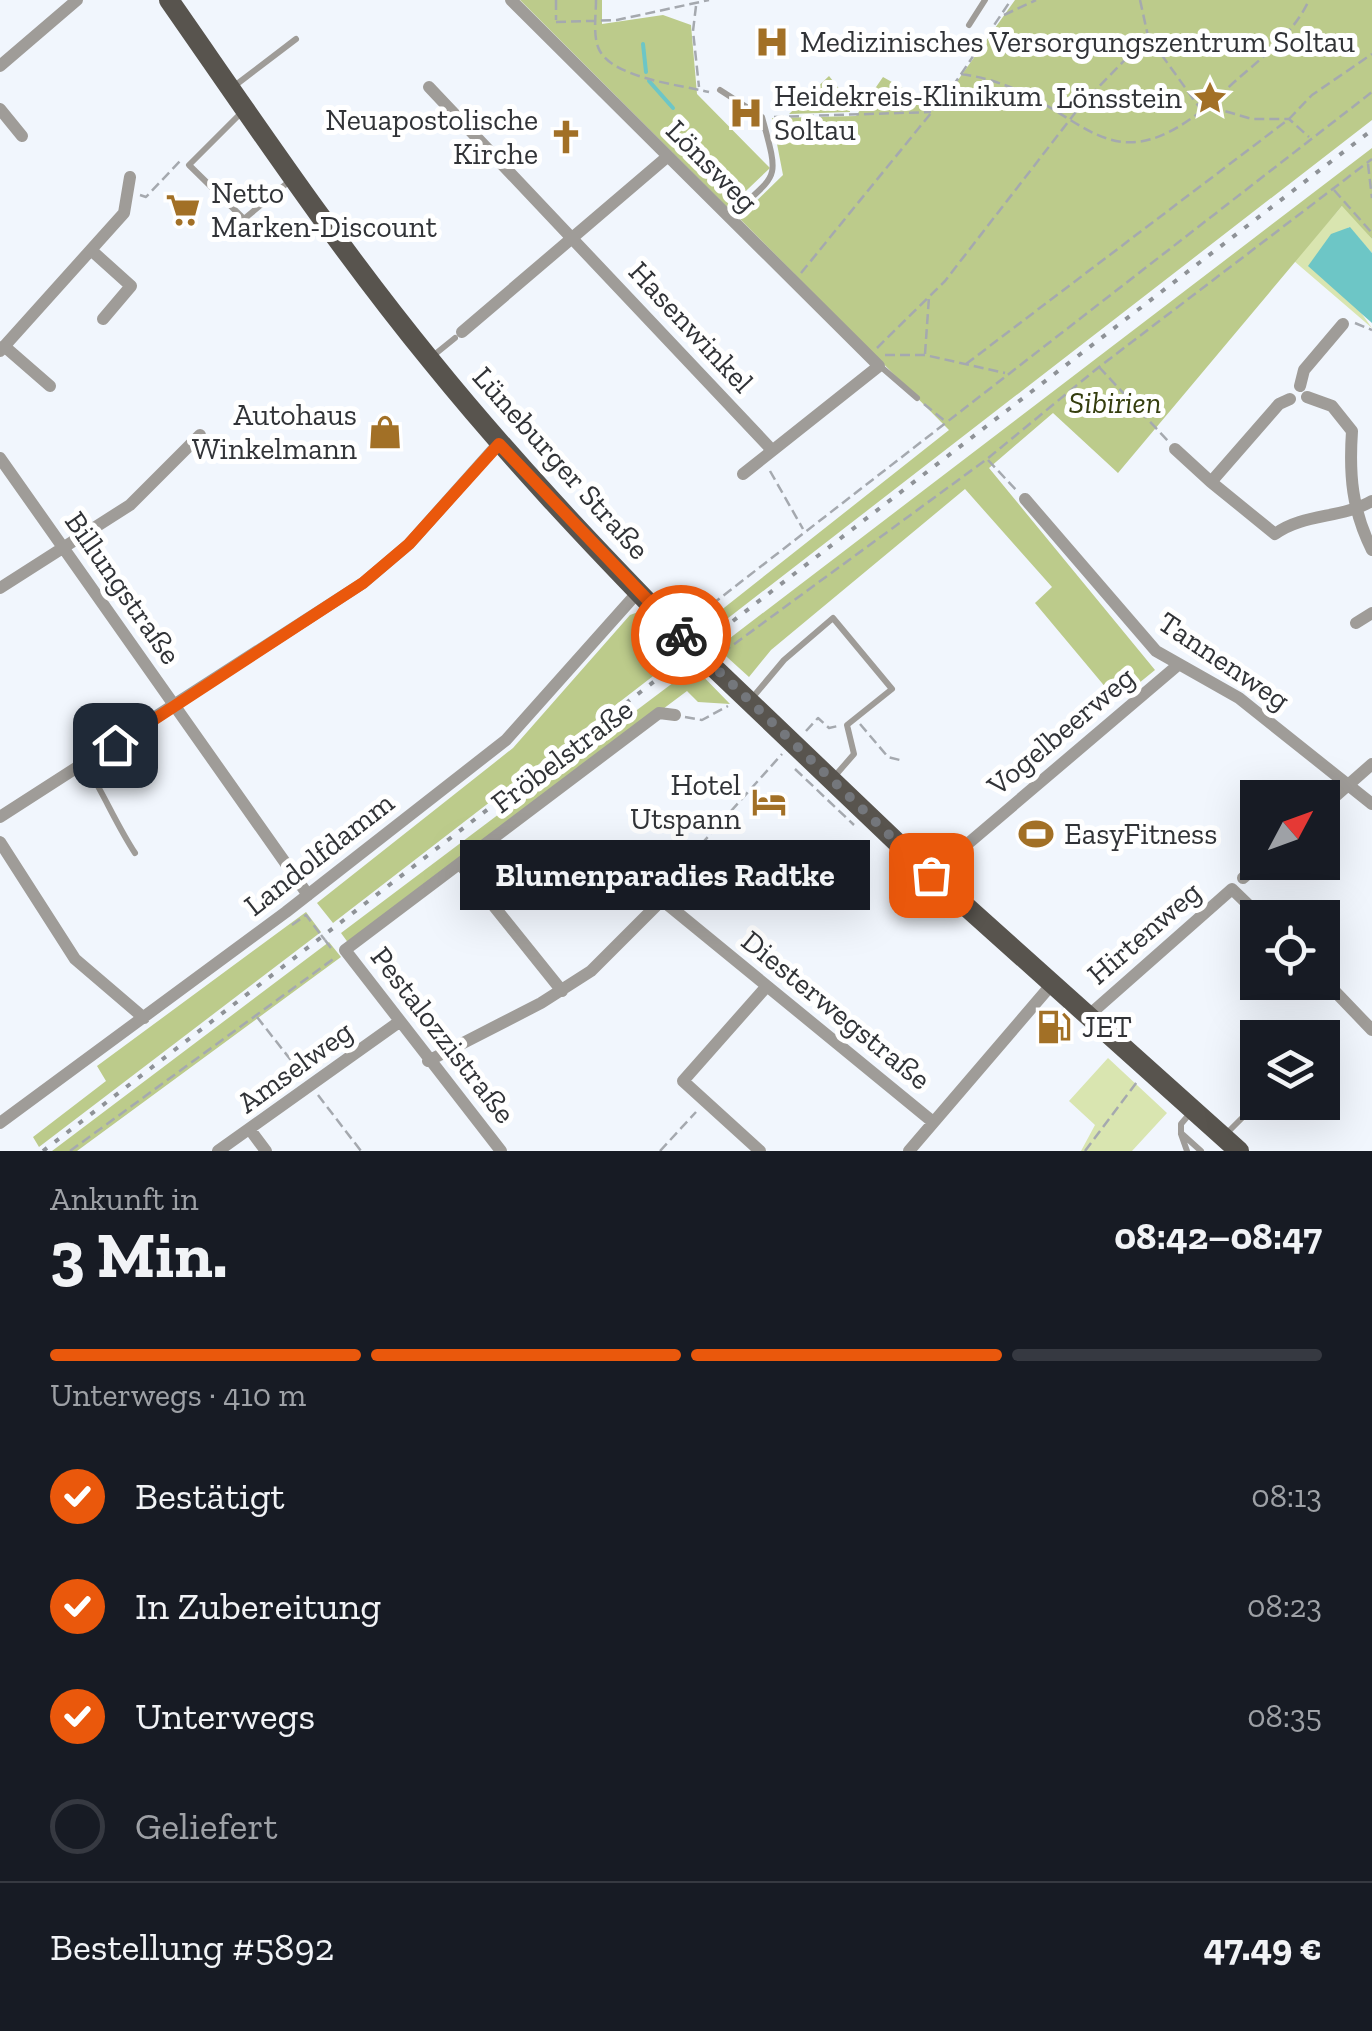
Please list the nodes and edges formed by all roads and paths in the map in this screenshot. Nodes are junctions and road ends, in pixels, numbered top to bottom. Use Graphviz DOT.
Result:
graph roads {
  1 [pos="77,0"];
  2 [pos="169,0"];
  3 [pos="511,0"];
  4 [pos="556,0"];
  5 [pos="596,0"];
  6 [pos="709,0"];
  7 [pos="985,0"];
  8 [pos="1036,0"];
  9 [pos="1140,0"];
  10 [pos="1308,0"];
  11 [pos="1010,1"];
  12 [pos="696,4"];
  13 [pos="1023,9"];
  14 [pos="556,15"];
  15 [pos="1002,16"];
  16 [pos="596,21"];
  17 [pos="556,22"];
  18 [pos="969,26"];
  19 [pos="1148,36"];
  20 [pos="296,39"];
  21 [pos="1372,54"];
  22 [pos="0,66"];
  23 [pos="961,74"];
  24 [pos="429,87"];
  25 [pos="231,88"];
  26 [pos="699,88"];
  27 [pos="720,90"];
  28 [pos="1372,92"];
  29 [pos="1209,106"];
  30 [pos="0,109"];
  31 [pos="246,110"];
  32 [pos="931,112"];
  33 [pos="1203,112"];
  34 [pos="762,117"];
  35 [pos="1289,118"];
  36 [pos="1070,120"];
  37 [pos="22,136"];
  38 [pos="1310,139"];
  39 [pos="668,157"];
  40 [pos="1370,161"];
  41 [pos="190,165"];
  42 [pos="293,178"];
  43 [pos="129,184"];
  44 [pos="1333,189"];
  45 [pos="1372,198"];
  46 [pos="730,218"];
  47 [pos="1372,233"];
  48 [pos="574,239"];
  49 [pos="91,250"];
  50 [pos="794,282"];
  51 [pos="929,296"];
  52 [pos="103,318"];
  53 [pos="1343,324"];
  54 [pos="1372,330"];
  55 [pos="458,335"];
  56 [pos="2,349"];
  57 [pos="924,355"];
  58 [pos="429,359"];
  59 [pos="874,361"];
  60 [pos="966,364"];
  61 [pos="1099,366"];
  62 [pos="1009,374"];
  63 [pos="50,386"];
  64 [pos="1304,392"];
  65 [pos="917,398"];
  66 [pos="946,422"];
  67 [pos="200,435"];
  68 [pos="499,444"];
  69 [pos="1176,449"];
  70 [pos="767,452"];
  71 [pos="0,458"];
  72 [pos="987,459"];
  73 [pos="742,474"];
  74 [pos="5,476"];
  75 [pos="1211,482"];
  76 [pos="1024,499"];
  77 [pos="1372,501"];
  78 [pos="1355,510"];
  79 [pos="804,530"];
  80 [pos="65,549"];
  81 [pos="1372,550"];
  82 [pos="0,588"];
  83 [pos="638,592"];
  84 [pos="1372,613"];
  85 [pos="1356,623"];
  86 [pos="682,628"];
  87 [pos="710,664"];
  88 [pos="1178,665"];
  89 [pos="723,700"];
  90 [pos="741,702"];
  91 [pos="175,706"];
  92 [pos="720,707"];
  93 [pos="674,715"];
  94 [pos="858,722"];
  95 [pos="839,726"];
  96 [pos="805,732"];
  97 [pos="782,754"];
  98 [pos="904,760"];
  99 [pos="85,764"];
  100 [pos="1372,764"];
  101 [pos="830,782"];
  102 [pos="1351,783"];
  103 [pos="1340,792"];
  104 [pos="1372,804"];
  105 [pos="0,817"];
  106 [pos="0,842"];
  107 [pos="134,853"];
  108 [pos="460,864"];
  109 [pos="931,875"];
  110 [pos="675,877"];
  111 [pos="1242,880"];
  112 [pos="1238,884"];
  113 [pos="308,896"];
  114 [pos="662,900"];
  115 [pos="1249,900"];
  116 [pos="292,925"];
  117 [pos="340,951"];
  118 [pos="324,966"];
  119 [pos="1052,984"];
  120 [pos="766,986"];
  121 [pos="562,991"];
  122 [pos="1340,997"];
  123 [pos="1088,1016"];
  124 [pos="144,1018"];
  125 [pos="400,1022"];
  126 [pos="1372,1030"];
  127 [pos="428,1061"];
  128 [pos="1148,1070"];
  129 [pos="704,1103"];
  130 [pos="1193,1110"];
  131 [pos="1247,1120"];
  132 [pos="933,1122"];
  133 [pos="0,1123"];
  134 [pos="251,1131"];
  135 [pos="1181,1133"];
  136 [pos="1232,1144"];
  137 [pos="77,1149"];
  138 [pos="1184,1149"];
  139 [pos="70,1151"];
  140 [pos="218,1151"];
  141 [pos="266,1151"];
  142 [pos="501,1151"];
  143 [pos="660,1151"];
  144 [pos="760,1151"];
  145 [pos="909,1151"];
  146 [pos="1084,1151"];
  147 [pos="1202,1151"];
  1 -- 22 [label="street"];
  2 -- 25 [label="main road, Lüneburger Straße"];
  3 -- 39 [label="street, Lönsweg"];
  4 -- 14 [label="path"];
  5 -- 16 [label="path"];
  6 -- 12 [label="path"];
  7 -- 18 [label="lane"];
  8 -- 13 [label="path"];
  9 -- 19 [label="path"];
  10 -- 29 [label="path"];
  11 -- 13 [label="path"];
  11 -- 15 [label="path"];
  12 -- 16 [label="path"];
  12 -- 26 [label="path"];
  13 -- 15 [label="path"];
  15 -- 23 [label="path"];
  16 -- 17 [label="path"];
  16 -- 26 [label="path"];
  19 -- 33 [label="path"];
  19 -- 36 [label="path"];
  20 -- 25 [label="lane"];
  21 -- 35 [label="path"];
  23 -- 32 [label="path"];
  23 -- 36 [label="path"];
  24 -- 48 [label="street, Hasenwinkel"];
  25 -- 31 [label="main road, Lüneburger Straße"];
  26 -- 27 [label="path"];
  27 -- 34 [label="lane"];
  28 -- 38 [label="path"];
  29 -- 33 [label="path"];
  29 -- 35 [label="path"];
  30 -- 37 [label="street"];
  31 -- 41 [label="lane"];
  31 -- 42 [label="main road, Lüneburger Straße"];
  32 -- 34 [label="path"];
  32 -- 50 [label="path"];
  33 -- 36 [label="path"];
  34 -- 46 [label="lane"];
  35 -- 38 [label="path"];
  35 -- 60 [label="path"];
  36 -- 51 [label="path"];
  38 -- 62 [label="path"];
  39 -- 46 [label="street, Lönsweg"];
  39 -- 48 [label="street"];
  40 -- 44 [label="path"];
  40 -- 45 [label="path"];
  41 -- 42 [label="lane"];
  41 -- 43 [label="path"];
  42 -- 58 [label="main road, Lüneburger Straße"];
  43 -- 49 [label="street"];
  44 -- 47 [label="path"];
  44 -- 61 [label="path"];
  46 -- 50 [label="street, Lönsweg"];
  48 -- 55 [label="street"];
  48 -- 70 [label="street, Hasenwinkel"];
  49 -- 52 [label="street"];
  49 -- 56 [label="street"];
  50 -- 59 [label="street, Lönsweg"];
  51 -- 57 [label="path"];
  51 -- 59 [label="path"];
  53 -- 54 [label="path"];
  53 -- 64 [label="street"];
  55 -- 58 [label="lane"];
  56 -- 63 [label="street"];
  57 -- 59 [label="path"];
  57 -- 60 [label="path"];
  58 -- 68 [label="main road, Lüneburger Straße"];
  59 -- 65 [label="lane"];
  59 -- 70 [label="street"];
  60 -- 62 [label="path"];
  61 -- 69 [label="path"];
  61 -- 72 [label="path"];
  62 -- 66 [label="path"];
  64 -- 75 [label="street"];
  64 -- 78 [label="street"];
  65 -- 66 [label="path"];
  66 -- 79 [label="path"];
  67 -- 80 [label="street"];
  68 -- 83 [label="main road, Lüneburger Straße"];
  68 -- 91 [label="street"];
  69 -- 75 [label="street"];
  70 -- 73 [label="street"];
  70 -- 79 [label="path"];
  71 -- 74 [label="street, Billungstraße"];
  72 -- 76 [label="path"];
  72 -- 87 [label="path"];
  74 -- 80 [label="street, Billungstraße"];
  75 -- 78 [label="street"];
  76 -- 88 [label="street, Tannenweg"];
  77 -- 78 [label="street"];
  78 -- 81 [label="street"];
  79 -- 86 [label="path"];
  80 -- 82 [label="street"];
  80 -- 91 [label="street, Billungstraße"];
  83 -- 86 [label="main road, Lüneburger Straße"];
  83 -- 113 [label="street, Landolfdamm"];
  84 -- 85 [label="street"];
  86 -- 87 [label="main road, Lüneburger Straße, bridge"];
  87 -- 90 [label="main road, Lüneburger Straße"];
  88 -- 102 [label="street, Tannenweg"];
  88 -- 109 [label="street, Vogelbeerweg"];
  89 -- 92 [label="path"];
  90 -- 92 [label="path, Fröbelstraße"];
  90 -- 101 [label="main road, Lüneburger Straße"];
  90 -- 101 [label="lane"];
  91 -- 99 [label="street"];
  91 -- 113 [label="street, Billungstraße"];
  92 -- 93 [label="path, Fröbelstraße"];
  93 -- 108 [label="street, Fröbelstraße"];
  94 -- 98 [label="path"];
  95 -- 96 [label="path"];
  97 -- 110 [label="path"];
  99 -- 105 [label="street"];
  99 -- 107 [label="lane"];
  100 -- 102 [label="street"];
  101 -- 109 [label="main road, Lüneburger Straße"];
  102 -- 103 [label="street"];
  102 -- 104 [label="street, Tannenweg"];
  106 -- 124 [label="street"];
  108 -- 117 [label="street, Fröbelstraße"];
  108 -- 121 [label="street"];
  109 -- 119 [label="main road, Lüneburger Straße"];
  110 -- 114 [label="lane"];
  111 -- 112 [label="street, Hirtenweg"];
  112 -- 115 [label="street"];
  112 -- 123 [label="street, Hirtenweg"];
  113 -- 124 [label="street, Landolfdamm"];
  114 -- 120 [label="street, Diesterwegstraße"];
  114 -- 121 [label="street"];
  116 -- 117 [label="path, bridge"];
  117 -- 125 [label="street, Pestalozzistraße"];
  118 -- 137 [label="path"];
  119 -- 123 [label="main road, Lüneburger Straße"];
  119 -- 132 [label="street"];
  120 -- 129 [label="street"];
  120 -- 132 [label="street, Diesterwegstraße"];
  121 -- 127 [label="street"];
  122 -- 126 [label="street"];
  123 -- 128 [label="main road, Lüneburger Straße"];
  124 -- 133 [label="street, Landolfdamm"];
  125 -- 127 [label="street, Pestalozzistraße"];
  125 -- 134 [label="street, Amselweg"];
  127 -- 142 [label="street, Pestalozzistraße"];
  128 -- 130 [label="main road, Lüneburger Straße"];
  128 -- 146 [label="path"];
  129 -- 143 [label="path"];
  129 -- 144 [label="street"];
  130 -- 135 [label="lane"];
  130 -- 136 [label="main road, Lüneburger Straße"];
  131 -- 136 [label="lane"];
  132 -- 145 [label="street"];
  134 -- 140 [label="street, Amselweg"];
  134 -- 141 [label="street"];
  135 -- 138 [label="lane"];
  135 -- 147 [label="lane"];
  137 -- 139 [label="path"];
}
